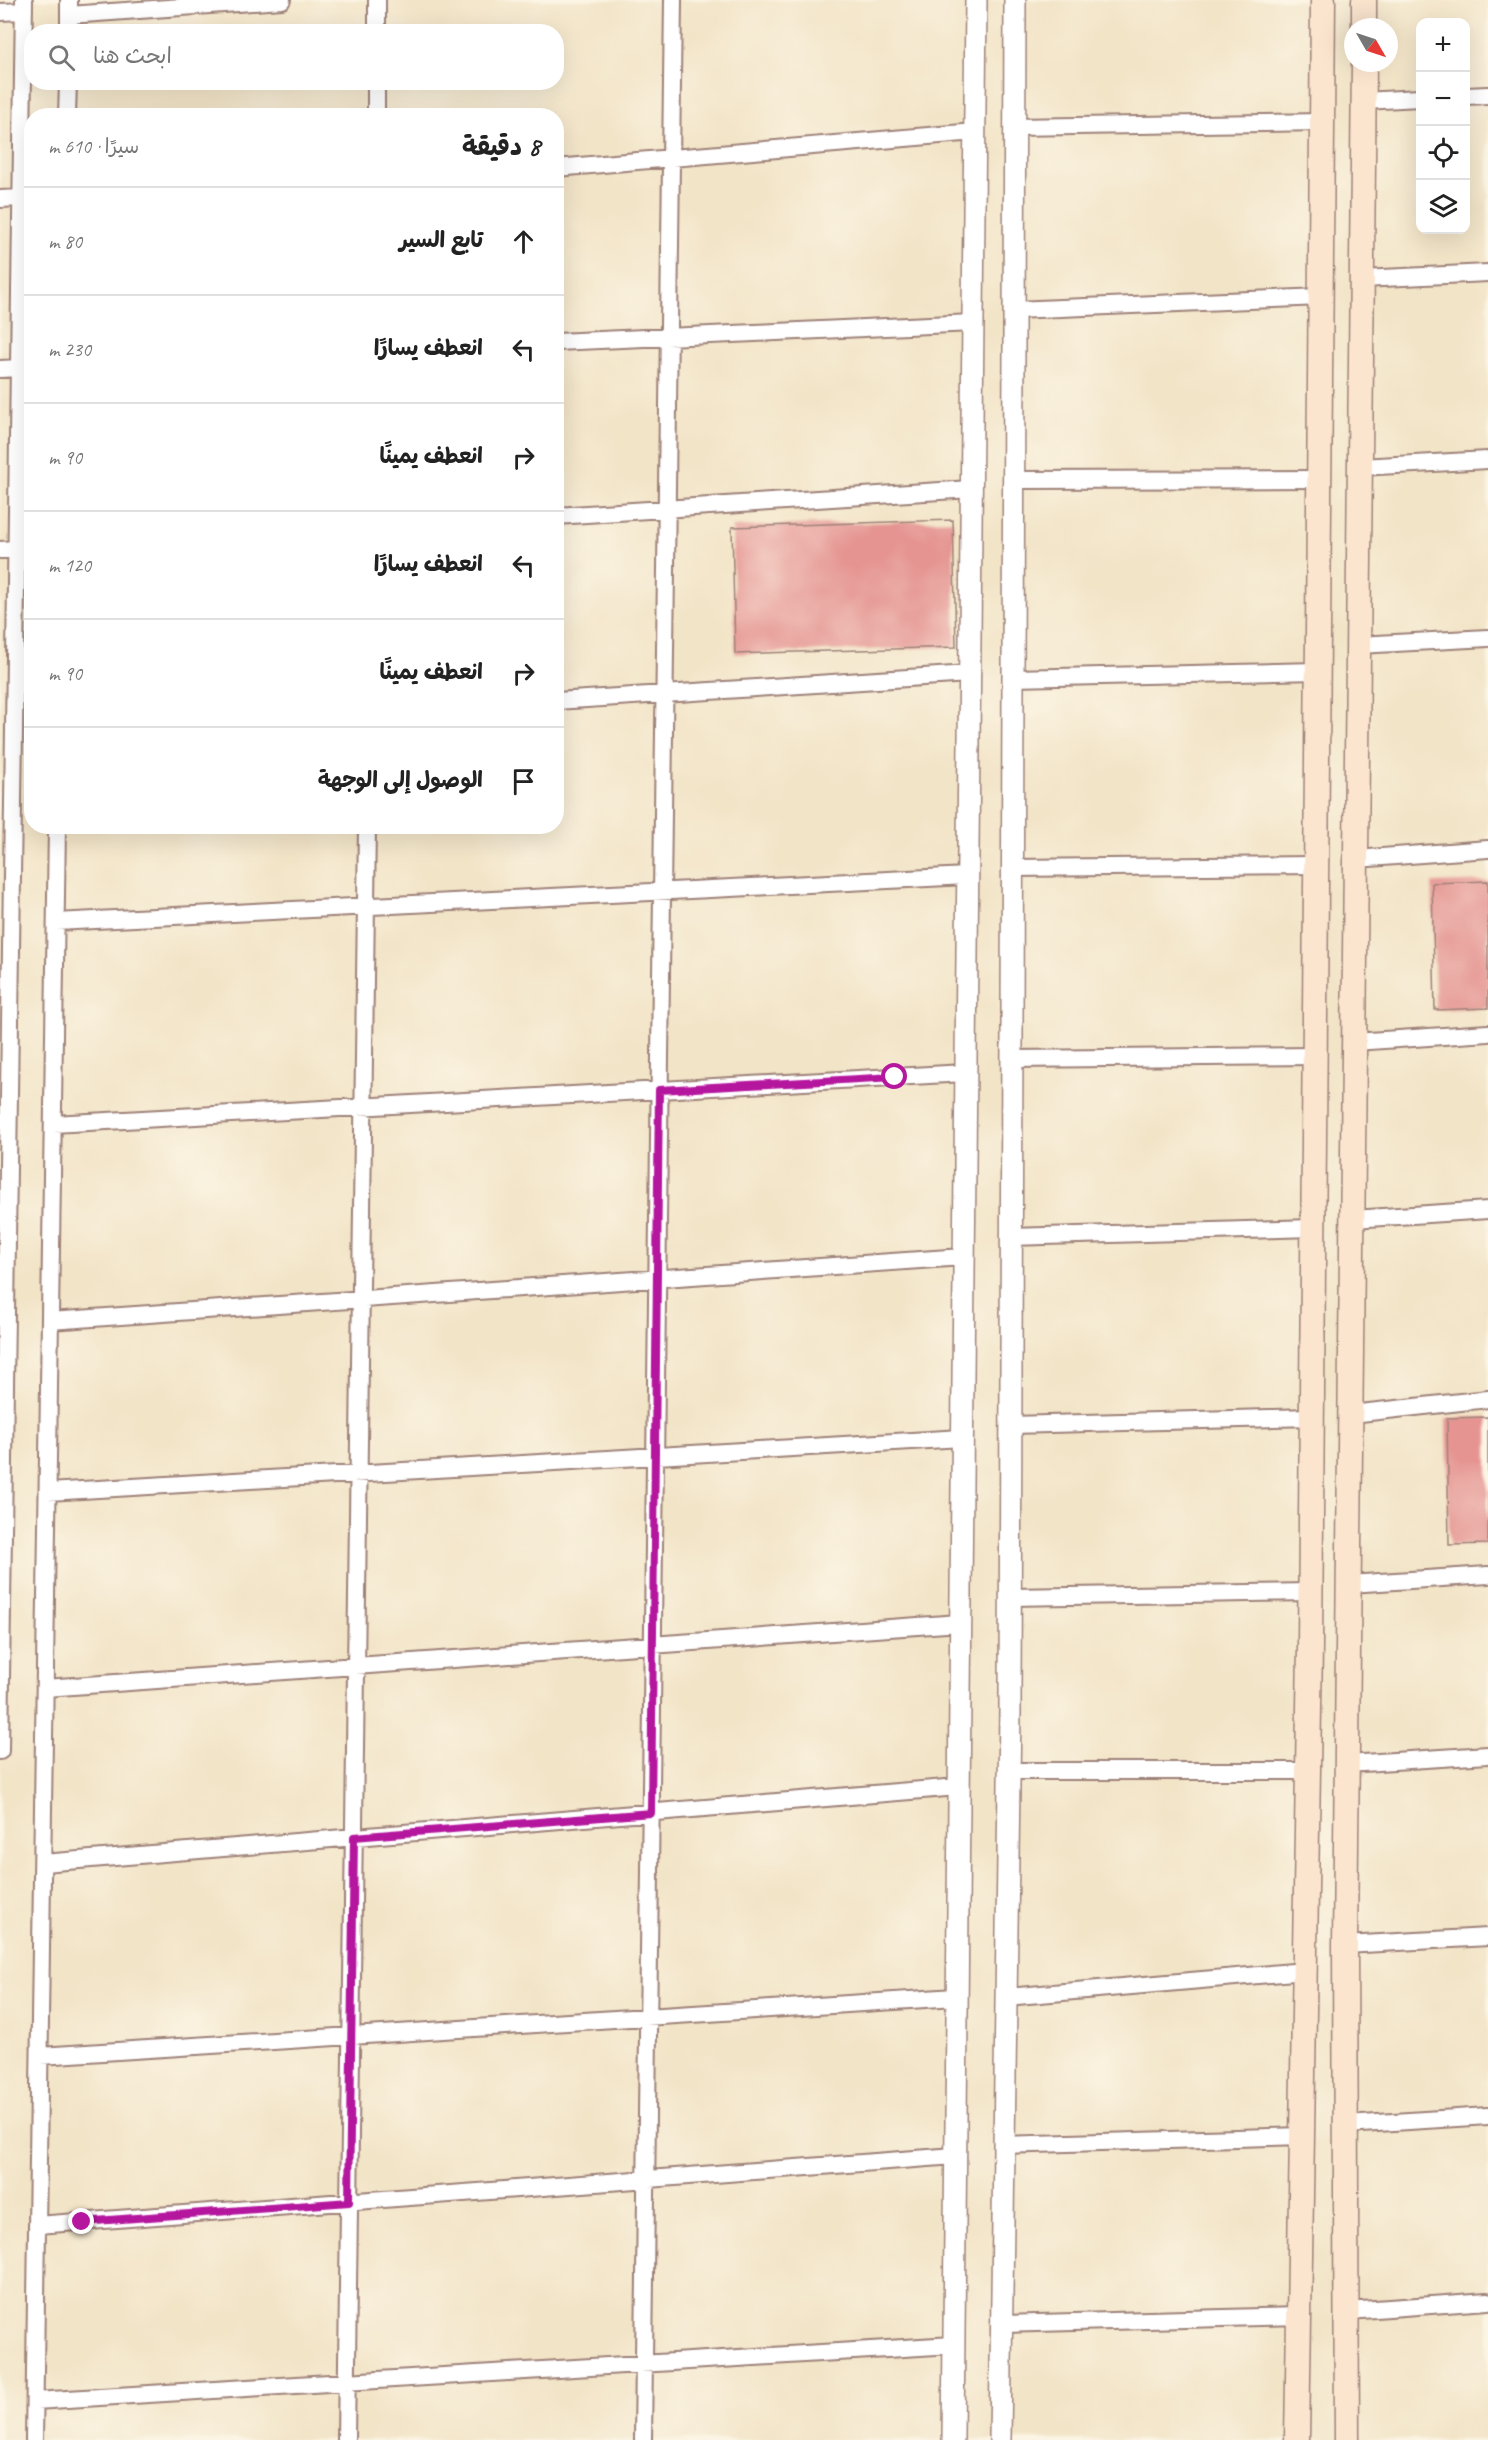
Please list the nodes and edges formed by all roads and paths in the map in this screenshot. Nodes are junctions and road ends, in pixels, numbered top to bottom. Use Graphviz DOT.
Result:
graph roads {
  1 [pos="282,0"];
  2 [pos="377,0"];
  3 [pos="673,0"];
  4 [pos="976,0"];
  5 [pos="1015,0"];
  6 [pos="1323,0"];
  7 [pos="1364,0"];
  8 [pos="24,5"];
  9 [pos="0,12"];
  10 [pos="69,16"];
  11 [pos="1364,18"];
  12 [pos="377,24"];
  13 [pos="1364,72"];
  14 [pos="68,90"];
  15 [pos="376,90"];
  16 [pos="1488,95"];
  17 [pos="1470,96"];
  18 [pos="1416,98"];
  19 [pos="1363,101"];
  20 [pos="68,108"];
  21 [pos="376,108"];
  22 [pos="1322,122"];
  23 [pos="1014,126"];
  24 [pos="975,132"];
  25 [pos="671,158"];
  26 [pos="564,167"];
  27 [pos="21,198"];
  28 [pos="0,199"];
  29 [pos="1488,273"];
  30 [pos="1361,279"];
  31 [pos="1321,297"];
  32 [pos="1014,310"];
  33 [pos="973,323"];
  34 [pos="669,337"];
  35 [pos="564,342"];
  36 [pos="19,368"];
  37 [pos="0,369"];
  38 [pos="1488,460"];
  39 [pos="1360,467"];
  40 [pos="1319,479"];
  41 [pos="1013,480"];
  42 [pos="971,489"];
  43 [pos="666,509"];
  44 [pos="564,515"];
  45 [pos="8,550"];
  46 [pos="1488,638"];
  47 [pos="1358,645"];
  48 [pos="1318,671"];
  49 [pos="969,674"];
  50 [pos="1013,678"];
  51 [pos="664,694"];
  52 [pos="564,700"];
  53 [pos="7,731"];
  54 [pos="57,834"];
  55 [pos="367,834"];
  56 [pos="1488,849"];
  57 [pos="1356,858"];
  58 [pos="1316,865"];
  59 [pos="1012,868"];
  60 [pos="967,876"];
  61 [pos="662,892"];
  62 [pos="366,906"];
  63 [pos="56,922"];
  64 [pos="6,933"];
  65 [pos="1488,1033"];
  66 [pos="1354,1042"];
  67 [pos="1315,1056"];
  68 [pos="1012,1059"];
  69 [pos="965,1073"];
  70 [pos="659,1090"];
  71 [pos="363,1107"];
  72 [pos="53,1124"];
  73 [pos="4,1148"];
  74 [pos="1488,1210"];
  75 [pos="1353,1219"];
  76 [pos="1313,1228"];
  77 [pos="1011,1237"];
  78 [pos="963,1257"];
  79 [pos="657,1278"];
  80 [pos="361,1299"];
  81 [pos="50,1321"];
  82 [pos="3,1326"];
  83 [pos="1488,1399"];
  84 [pos="1351,1414"];
  85 [pos="1312,1417"];
  86 [pos="1011,1425"];
  87 [pos="962,1438"];
  88 [pos="655,1456"];
  89 [pos="359,1474"];
  90 [pos="48,1492"];
  91 [pos="2,1509"];
  92 [pos="1488,1575"];
  93 [pos="1349,1584"];
  94 [pos="1311,1592"];
  95 [pos="1010,1597"];
  96 [pos="960,1623"];
  97 [pos="653,1645"];
  98 [pos="356,1666"];
  99 [pos="1,1681"];
  100 [pos="45,1688"];
  101 [pos="0,1751"];
  102 [pos="1488,1755"];
  103 [pos="1347,1764"];
  104 [pos="1009,1771"];
  105 [pos="1308,1771"];
  106 [pos="958,1787"];
  107 [pos="651,1813"];
  108 [pos="354,1837"];
  109 [pos="43,1863"];
  110 [pos="1488,1937"];
  111 [pos="1345,1945"];
  112 [pos="1305,1971"];
  113 [pos="956,1997"];
  114 [pos="1006,1997"];
  115 [pos="648,2017"];
  116 [pos="351,2036"];
  117 [pos="40,2056"];
  118 [pos="1488,2116"];
  119 [pos="1346,2125"];
  120 [pos="1302,2136"];
  121 [pos="1004,2145"];
  122 [pos="955,2156"];
  123 [pos="646,2179"];
  124 [pos="349,2202"];
  125 [pos="37,2225"];
  126 [pos="1488,2301"];
  127 [pos="1347,2311"];
  128 [pos="1299,2316"];
  129 [pos="1002,2325"];
  130 [pos="953,2345"];
  131 [pos="644,2364"];
  132 [pos="347,2382"];
  133 [pos="35,2401"];
  134 [pos="34,2440"];
  135 [pos="346,2440"];
  136 [pos="643,2440"];
  137 [pos="952,2440"];
  138 [pos="1000,2440"];
  139 [pos="1297,2440"];
  140 [pos="1347,2440"];
  1 -- 10 [label="street"];
  2 -- 12 [label="street"];
  3 -- 25 [label="street"];
  4 -- 24 [label="street"];
  5 -- 23 [label="street"];
  6 -- 22 [label="main road"];
  7 -- 11 [label="main road"];
  8 -- 9 [label="street"];
  8 -- 27 [label="street"];
  13 -- 19 [label="main road"];
  14 -- 20 [label="street"];
  15 -- 21 [label="street"];
  16 -- 17 [label="street"];
  18 -- 19 [label="street"];
  19 -- 30 [label="main road"];
  22 -- 23 [label="street"];
  22 -- 31 [label="main road"];
  23 -- 32 [label="street"];
  24 -- 25 [label="street"];
  24 -- 33 [label="street"];
  25 -- 26 [label="street"];
  25 -- 34 [label="street"];
  27 -- 28 [label="street"];
  27 -- 36 [label="street"];
  29 -- 30 [label="street"];
  30 -- 39 [label="main road"];
  31 -- 32 [label="street"];
  31 -- 40 [label="main road"];
  32 -- 41 [label="street"];
  33 -- 34 [label="street"];
  33 -- 42 [label="street"];
  34 -- 35 [label="street"];
  34 -- 43 [label="street"];
  36 -- 37 [label="street"];
  36 -- 45 [label="street"];
  38 -- 39 [label="street"];
  39 -- 47 [label="main road"];
  40 -- 41 [label="street"];
  40 -- 48 [label="main road"];
  41 -- 50 [label="street"];
  42 -- 43 [label="street"];
  42 -- 49 [label="street"];
  43 -- 44 [label="street"];
  43 -- 51 [label="street"];
  45 -- 53 [label="street"];
  46 -- 47 [label="street"];
  47 -- 57 [label="main road"];
  48 -- 50 [label="street"];
  48 -- 58 [label="main road"];
  49 -- 51 [label="street"];
  49 -- 60 [label="street"];
  50 -- 59 [label="street"];
  51 -- 52 [label="street"];
  51 -- 61 [label="street"];
  53 -- 64 [label="street"];
  54 -- 63 [label="street"];
  55 -- 62 [label="street"];
  56 -- 57 [label="street"];
  57 -- 66 [label="main road"];
  58 -- 59 [label="street"];
  58 -- 67 [label="main road"];
  59 -- 68 [label="street"];
  60 -- 61 [label="street"];
  60 -- 69 [label="street"];
  61 -- 62 [label="street"];
  61 -- 70 [label="street"];
  62 -- 63 [label="street"];
  62 -- 71 [label="street"];
  63 -- 72 [label="street"];
  64 -- 73 [label="street"];
  65 -- 66 [label="street"];
  66 -- 75 [label="main road"];
  67 -- 68 [label="street"];
  67 -- 76 [label="main road"];
  68 -- 77 [label="street"];
  69 -- 70 [label="street"];
  69 -- 78 [label="street"];
  70 -- 71 [label="street"];
  70 -- 79 [label="street"];
  71 -- 72 [label="street"];
  71 -- 80 [label="street"];
  72 -- 81 [label="street"];
  73 -- 82 [label="street"];
  74 -- 75 [label="street"];
  75 -- 84 [label="main road"];
  76 -- 77 [label="street"];
  76 -- 85 [label="main road"];
  77 -- 86 [label="street"];
  78 -- 79 [label="street"];
  78 -- 87 [label="street"];
  79 -- 80 [label="street"];
  79 -- 88 [label="street"];
  80 -- 81 [label="street"];
  80 -- 89 [label="street"];
  81 -- 90 [label="street"];
  82 -- 91 [label="street"];
  83 -- 84 [label="street"];
  84 -- 93 [label="main road"];
  85 -- 86 [label="street"];
  85 -- 94 [label="main road"];
  86 -- 95 [label="street"];
  87 -- 88 [label="street"];
  87 -- 96 [label="street"];
  88 -- 89 [label="street"];
  88 -- 97 [label="street"];
  89 -- 90 [label="street"];
  89 -- 98 [label="street"];
  90 -- 100 [label="street"];
  91 -- 99 [label="street"];
  92 -- 93 [label="street"];
  93 -- 103 [label="main road"];
  94 -- 95 [label="street"];
  94 -- 105 [label="main road"];
  95 -- 104 [label="street"];
  96 -- 97 [label="street"];
  96 -- 106 [label="street"];
  97 -- 98 [label="street"];
  97 -- 107 [label="street"];
  98 -- 100 [label="street"];
  98 -- 108 [label="street"];
  99 -- 101 [label="street"];
  100 -- 109 [label="street"];
  102 -- 103 [label="street"];
  103 -- 111 [label="main road"];
  104 -- 105 [label="street"];
  104 -- 114 [label="street"];
  105 -- 112 [label="main road"];
  106 -- 107 [label="street"];
  106 -- 113 [label="street"];
  107 -- 108 [label="street"];
  107 -- 115 [label="street"];
  108 -- 109 [label="street"];
  108 -- 116 [label="street"];
  109 -- 117 [label="street"];
  110 -- 111 [label="street"];
  111 -- 119 [label="main road"];
  112 -- 114 [label="street"];
  112 -- 120 [label="main road"];
  113 -- 115 [label="street"];
  113 -- 122 [label="street"];
  114 -- 121 [label="street"];
  115 -- 116 [label="street"];
  115 -- 123 [label="street"];
  116 -- 117 [label="street"];
  116 -- 124 [label="street"];
  117 -- 125 [label="street"];
  118 -- 119 [label="street"];
  119 -- 127 [label="main road"];
  120 -- 121 [label="street"];
  120 -- 128 [label="main road"];
  121 -- 129 [label="street"];
  122 -- 123 [label="street"];
  122 -- 130 [label="street"];
  123 -- 124 [label="street"];
  123 -- 131 [label="street"];
  124 -- 125 [label="street"];
  124 -- 132 [label="street"];
  125 -- 133 [label="street"];
  126 -- 127 [label="street"];
  127 -- 140 [label="main road"];
  128 -- 129 [label="street"];
  128 -- 139 [label="main road"];
  129 -- 138 [label="street"];
  130 -- 131 [label="street"];
  130 -- 137 [label="street"];
  131 -- 132 [label="street"];
  131 -- 136 [label="street"];
  132 -- 133 [label="street"];
  132 -- 135 [label="street"];
  133 -- 134 [label="street"];
}
